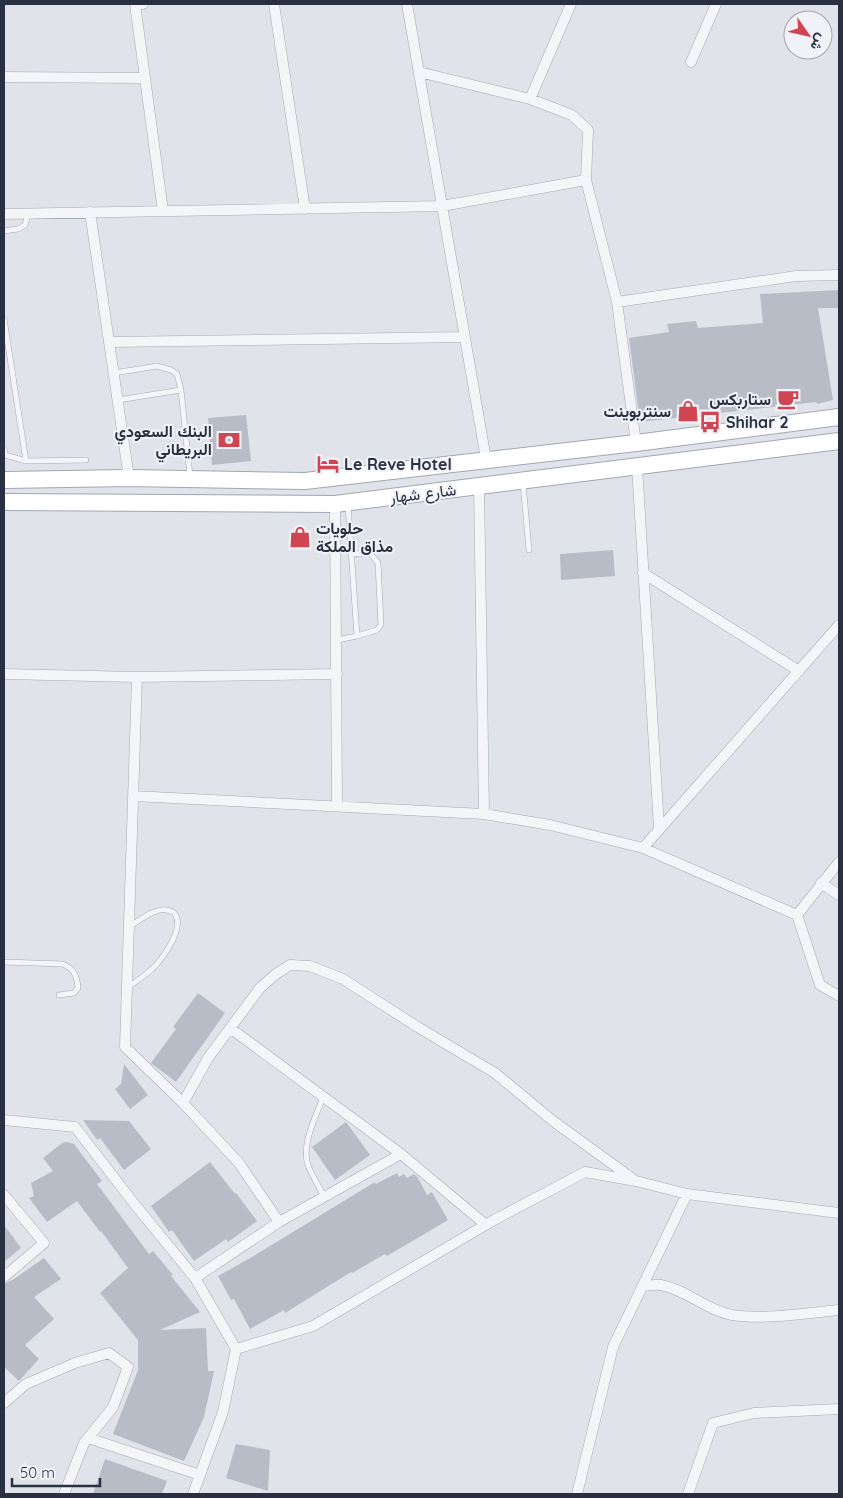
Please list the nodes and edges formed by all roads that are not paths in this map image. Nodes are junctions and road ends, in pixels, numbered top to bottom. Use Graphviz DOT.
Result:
graph roads {
  1 [pos="143,4"];
  2 [pos="274,4"];
  3 [pos="407,4"];
  4 [pos="571,4"];
  5 [pos="716,4"];
  6 [pos="691,62"];
  7 [pos="419,72"];
  8 [pos="4,77"];
  9 [pos="144,78"];
  10 [pos="530,99"];
  11 [pos="586,180"];
  12 [pos="442,206"];
  13 [pos="305,209"];
  14 [pos="163,211"];
  15 [pos="90,212"];
  16 [pos="4,214"];
  17 [pos="28,214"];
  18 [pos="4,230"];
  19 [pos="839,275"];
  20 [pos="617,302"];
  21 [pos="4,319"];
  22 [pos="465,336"];
  23 [pos="109,342"];
  24 [pos="114,373"];
  25 [pos="180,390"];
  26 [pos="118,400"];
  27 [pos="839,418"];
  28 [pos="839,441"];
  29 [pos="636,443"];
  30 [pos="4,453"];
  31 [pos="486,459"];
  32 [pos="86,460"];
  33 [pos="26,461"];
  34 [pos="637,466"];
  35 [pos="129,478"];
  36 [pos="190,479"];
  37 [pos="4,480"];
  38 [pos="523,480"];
  39 [pos="479,486"];
  40 [pos="4,502"];
  41 [pos="342,503"];
  42 [pos="529,550"];
  43 [pos="352,554"];
  44 [pos="644,574"];
  45 [pos="839,625"];
  46 [pos="357,636"];
  47 [pos="337,640"];
  48 [pos="799,671"];
  49 [pos="4,674"];
  50 [pos="337,674"];
  51 [pos="137,678"];
  52 [pos="133,796"];
  53 [pos="337,805"];
  54 [pos="484,814"];
  55 [pos="659,828"];
  56 [pos="643,848"];
  57 [pos="839,862"];
  58 [pos="822,883"];
  59 [pos="839,895"];
  60 [pos="797,916"];
  61 [pos="130,926"];
  62 [pos="4,962"];
  63 [pos="128,988"];
  64 [pos="59,994"];
  65 [pos="839,996"];
  66 [pos="230,1028"];
  67 [pos="323,1097"];
  68 [pos="183,1103"];
  69 [pos="4,1120"];
  70 [pos="401,1154"];
  71 [pos="636,1181"];
  72 [pos="687,1194"];
  73 [pos="4,1196"];
  74 [pos="324,1197"];
  75 [pos="839,1213"];
  76 [pos="279,1222"];
  77 [pos="486,1225"];
  78 [pos="4,1277"];
  79 [pos="195,1278"];
  80 [pos="642,1286"];
  81 [pos="839,1310"];
  82 [pos="236,1349"];
  83 [pos="4,1403"];
  84 [pos="839,1409"];
  85 [pos="88,1438"];
  86 [pos="200,1475"];
  87 [pos="64,1494"];
  88 [pos="193,1494"];
  89 [pos="577,1494"];
  90 [pos="688,1494"];
  1 -- 9 [label="street"];
  2 -- 13 [label="street"];
  3 -- 7 [label="street"];
  4 -- 10 [label="street"];
  5 -- 6 [label="street"];
  7 -- 10 [label="street"];
  7 -- 12 [label="street"];
  8 -- 9 [label="street"];
  9 -- 14 [label="street"];
  10 -- 11 [label="street"];
  11 -- 12 [label="street"];
  11 -- 20 [label="street"];
  12 -- 13 [label="street"];
  12 -- 22 [label="street"];
  13 -- 14 [label="street"];
  14 -- 15 [label="street"];
  15 -- 17 [label="street"];
  15 -- 23 [label="street"];
  16 -- 17 [label="street"];
  17 -- 18 [label="lane"];
  19 -- 20 [label="street"];
  20 -- 29 [label="street"];
  21 -- 33 [label="lane"];
  22 -- 23 [label="street"];
  22 -- 31 [label="street"];
  23 -- 24 [label="street"];
  24 -- 25 [label="lane"];
  24 -- 26 [label="street"];
  25 -- 26 [label="lane"];
  25 -- 36 [label="lane"];
  26 -- 35 [label="street"];
  27 -- 29 [label="main road, شارع شهار"];
  28 -- 34 [label="main road, شارع شهار"];
  29 -- 31 [label="main road, شارع شهار"];
  30 -- 33 [label="lane"];
  31 -- 36 [label="main road, شارع شهار"];
  32 -- 33 [label="lane"];
  34 -- 38 [label="main road, شارع شهار"];
  34 -- 44 [label="street"];
  35 -- 36 [label="main road, شارع شهار"];
  35 -- 37 [label="main road, شارع شهار"];
  38 -- 39 [label="main road, شارع شهار"];
  38 -- 42 [label="lane"];
  39 -- 41 [label="main road, شارع شهار"];
  39 -- 54 [label="street"];
  40 -- 41 [label="main road, شارع شهار"];
  41 -- 43 [label="lane"];
  41 -- 47 [label="street"];
  43 -- 46 [label="lane"];
  43 -- 46 [label="lane"];
  44 -- 48 [label="street"];
  44 -- 55 [label="street"];
  45 -- 48 [label="street"];
  46 -- 47 [label="lane"];
  47 -- 50 [label="street"];
  48 -- 55 [label="street"];
  49 -- 51 [label="street"];
  50 -- 51 [label="street"];
  50 -- 53 [label="street"];
  51 -- 52 [label="street"];
  52 -- 53 [label="street"];
  52 -- 61 [label="street"];
  53 -- 54 [label="street"];
  54 -- 56 [label="street"];
  55 -- 56 [label="street"];
  56 -- 60 [label="street"];
  57 -- 58 [label="street"];
  58 -- 59 [label="street"];
  58 -- 60 [label="street"];
  60 -- 65 [label="street"];
  61 -- 63 [label="street"];
  61 -- 63 [label="lane"];
  62 -- 64 [label="lane"];
  63 -- 68 [label="street"];
  66 -- 67 [label="street"];
  66 -- 68 [label="street"];
  66 -- 71 [label="street"];
  67 -- 70 [label="street"];
  67 -- 74 [label="lane"];
  68 -- 76 [label="street"];
  69 -- 79 [label="street"];
  70 -- 74 [label="street"];
  70 -- 77 [label="street"];
  71 -- 72 [label="street"];
  71 -- 77 [label="street"];
  72 -- 75 [label="street"];
  72 -- 80 [label="street"];
  73 -- 78 [label="street"];
  74 -- 76 [label="street"];
  76 -- 79 [label="street"];
  77 -- 82 [label="street"];
  79 -- 82 [label="street"];
  80 -- 81 [label="street"];
  80 -- 89 [label="street"];
  82 -- 86 [label="street"];
  83 -- 85 [label="street"];
  84 -- 90 [label="street"];
  85 -- 86 [label="street"];
  85 -- 87 [label="street"];
  86 -- 88 [label="street"];
}
